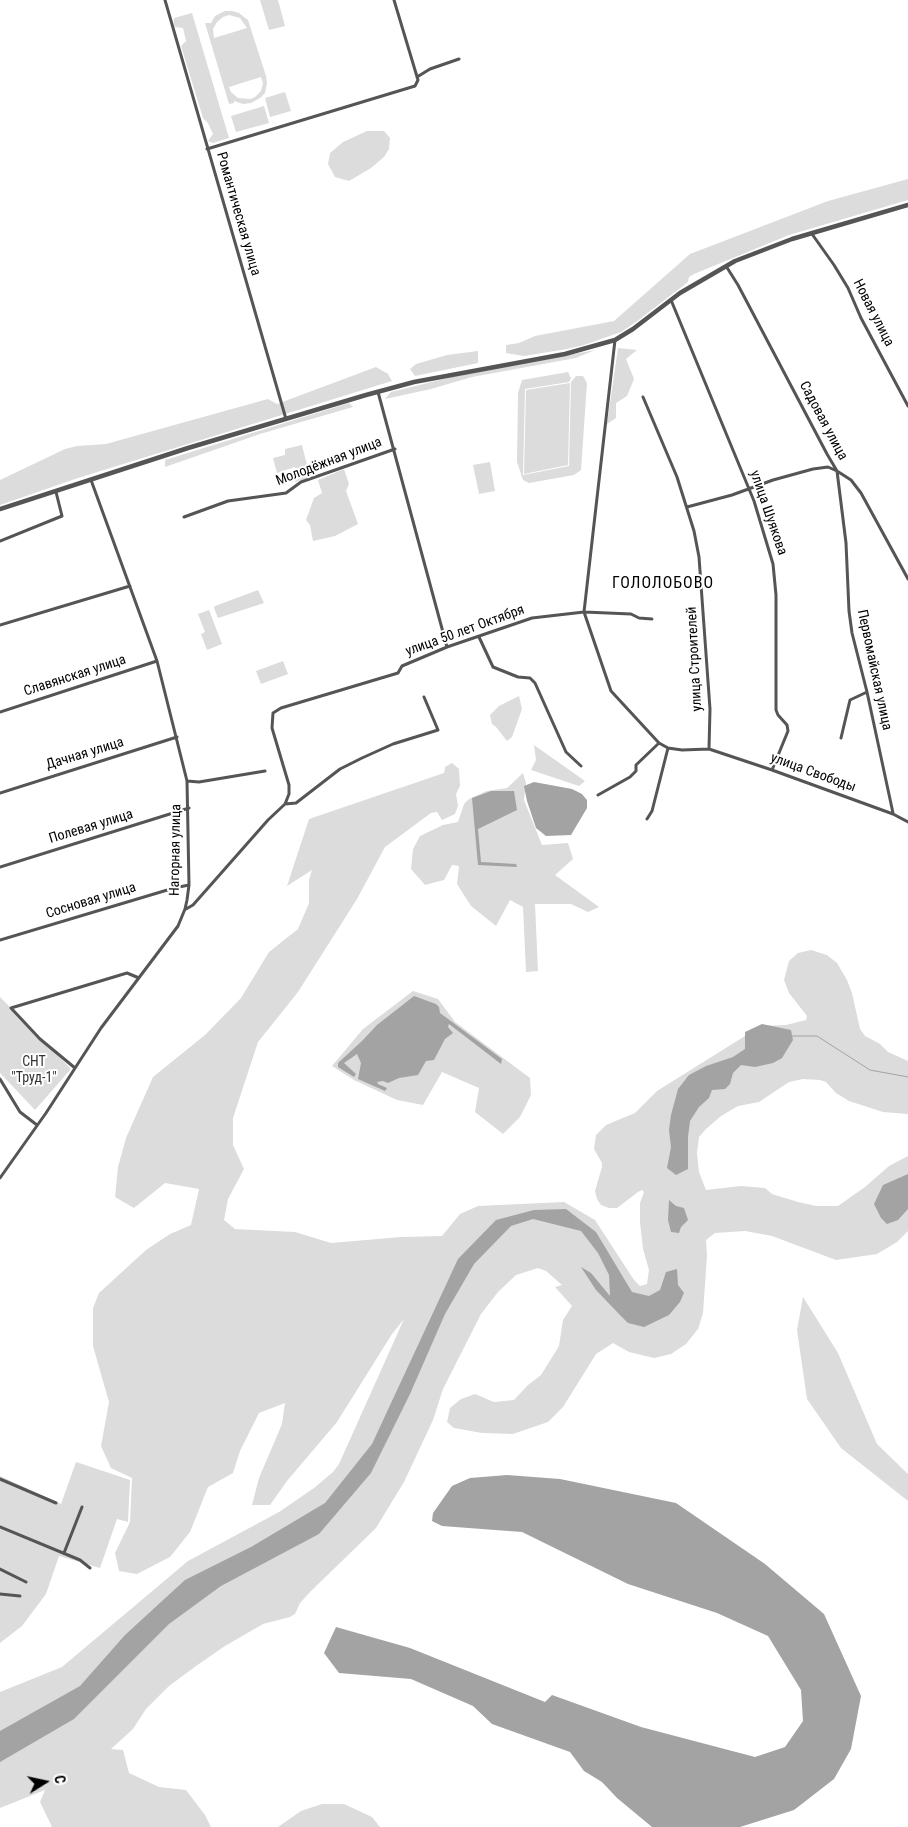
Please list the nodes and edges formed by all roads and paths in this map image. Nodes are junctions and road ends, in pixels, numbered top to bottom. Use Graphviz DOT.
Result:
graph roads {
  1 [pos="165,0"];
  2 [pos="394,0"];
  3 [pos="459,59"];
  4 [pos="417,77"];
  5 [pos="207,149"];
  6 [pos="908,205"];
  7 [pos="812,234"];
  8 [pos="726,266"];
  9 [pos="671,300"];
  10 [pos="615,340"];
  11 [pos="378,392"];
  12 [pos="643,397"];
  13 [pos="908,406"];
  14 [pos="286,419"];
  15 [pos="395,449"];
  16 [pos="837,471"];
  17 [pos="92,480"];
  18 [pos="749,488"];
  19 [pos="56,492"];
  20 [pos="687,507"];
  21 [pos="0,509"];
  22 [pos="184,518"];
  23 [pos="0,541"];
  24 [pos="908,579"];
  25 [pos="130,586"];
  26 [pos="584,612"];
  27 [pos="652,619"];
  28 [pos="0,625"];
  29 [pos="478,637"];
  30 [pos="447,647"];
  31 [pos="157,661"];
  32 [pos="867,692"];
  33 [pos="424,697"];
  34 [pos="0,712"];
  35 [pos="177,737"];
  36 [pos="841,738"];
  37 [pos="658,743"];
  38 [pos="668,748"];
  39 [pos="709,750"];
  40 [pos="581,766"];
  41 [pos="772,770"];
  42 [pos="265,771"];
  43 [pos="188,781"];
  44 [pos="0,793"];
  45 [pos="598,795"];
  46 [pos="285,804"];
  47 [pos="189,808"];
  48 [pos="893,814"];
  49 [pos="647,819"];
  50 [pos="908,822"];
  51 [pos="0,867"];
  52 [pos="189,885"];
  53 [pos="186,909"];
  54 [pos="0,940"];
  55 [pos="139,978"];
  56 [pos="75,1068"];
  57 [pos="0,1079"];
  58 [pos="37,1125"];
  59 [pos="0,1178"];
  60 [pos="0,1479"];
  61 [pos="56,1503"];
  62 [pos="82,1507"];
  63 [pos="0,1527"];
  64 [pos="64,1553"];
  65 [pos="90,1568"];
  66 [pos="0,1569"];
  67 [pos="26,1582"];
  68 [pos="0,1594"];
  69 [pos="20,1596"];
  1 -- 5 [label="street, Романтическая улица"];
  2 -- 4 [label="street"];
  3 -- 4 [label="street"];
  4 -- 5 [label="street"];
  5 -- 14 [label="street, Романтическая улица"];
  6 -- 7 [label="street"];
  7 -- 8 [label="street"];
  7 -- 13 [label="street, Новая улица"];
  8 -- 9 [label="street"];
  8 -- 16 [label="street, Садовая улица"];
  9 -- 10 [label="street"];
  9 -- 18 [label="street, улица Шуякова"];
  10 -- 11 [label="street"];
  10 -- 26 [label="street"];
  11 -- 14 [label="street"];
  11 -- 15 [label="street, Молодёжная улица"];
  12 -- 20 [label="street, улица Строителей"];
  14 -- 17 [label="street"];
  15 -- 22 [label="street, Молодёжная улица"];
  15 -- 30 [label="street, Молодёжная улица"];
  16 -- 18 [label="street"];
  16 -- 24 [label="street, Садовая улица"];
  16 -- 32 [label="street, Первомайская улица"];
  17 -- 19 [label="street"];
  17 -- 25 [label="street, Нагорная улица"];
  18 -- 20 [label="street"];
  18 -- 41 [label="street, улица Шуякова"];
  19 -- 21 [label="street"];
  19 -- 23 [label="street"];
  20 -- 39 [label="street, улица Строителей"];
  25 -- 28 [label="street"];
  25 -- 31 [label="street, Нагорная улица"];
  26 -- 27 [label="street, улица 50 лет Октября"];
  26 -- 29 [label="street, улица 50 лет Октября"];
  26 -- 37 [label="street"];
  29 -- 30 [label="street, улица 50 лет Октября"];
  29 -- 40 [label="street"];
  30 -- 46 [label="street, улица 50 лет Октября"];
  31 -- 34 [label="street, Славянская улица"];
  31 -- 35 [label="street, Нагорная улица"];
  32 -- 36 [label="street"];
  32 -- 48 [label="street, Первомайская улица"];
  33 -- 46 [label="street"];
  35 -- 43 [label="street, Нагорная улица"];
  35 -- 44 [label="street, Дачная улица"];
  37 -- 38 [label="street"];
  37 -- 45 [label="street"];
  38 -- 39 [label="street"];
  38 -- 49 [label="street"];
  39 -- 41 [label="street, улица Свободы"];
  41 -- 48 [label="street, улица Свободы"];
  42 -- 43 [label="street"];
  43 -- 47 [label="street, Нагорная улица"];
  46 -- 53 [label="street"];
  47 -- 51 [label="street, Полевая улица"];
  47 -- 52 [label="street, Нагорная улица"];
  48 -- 50 [label="street, улица Свободы"];
  52 -- 53 [label="street, Нагорная улица"];
  52 -- 54 [label="street, Сосновая улица"];
  53 -- 55 [label="street, Нагорная улица"];
  55 -- 56 [label="street, Нагорная улица"];
  55 -- 56 [label="street"];
  56 -- 58 [label="street, Нагорная улица"];
  57 -- 58 [label="street"];
  58 -- 59 [label="street, Нагорная улица"];
  60 -- 61 [label="street"];
  62 -- 64 [label="street"];
  63 -- 64 [label="street"];
  64 -- 65 [label="street"];
  66 -- 67 [label="street"];
  68 -- 69 [label="street"];
}
